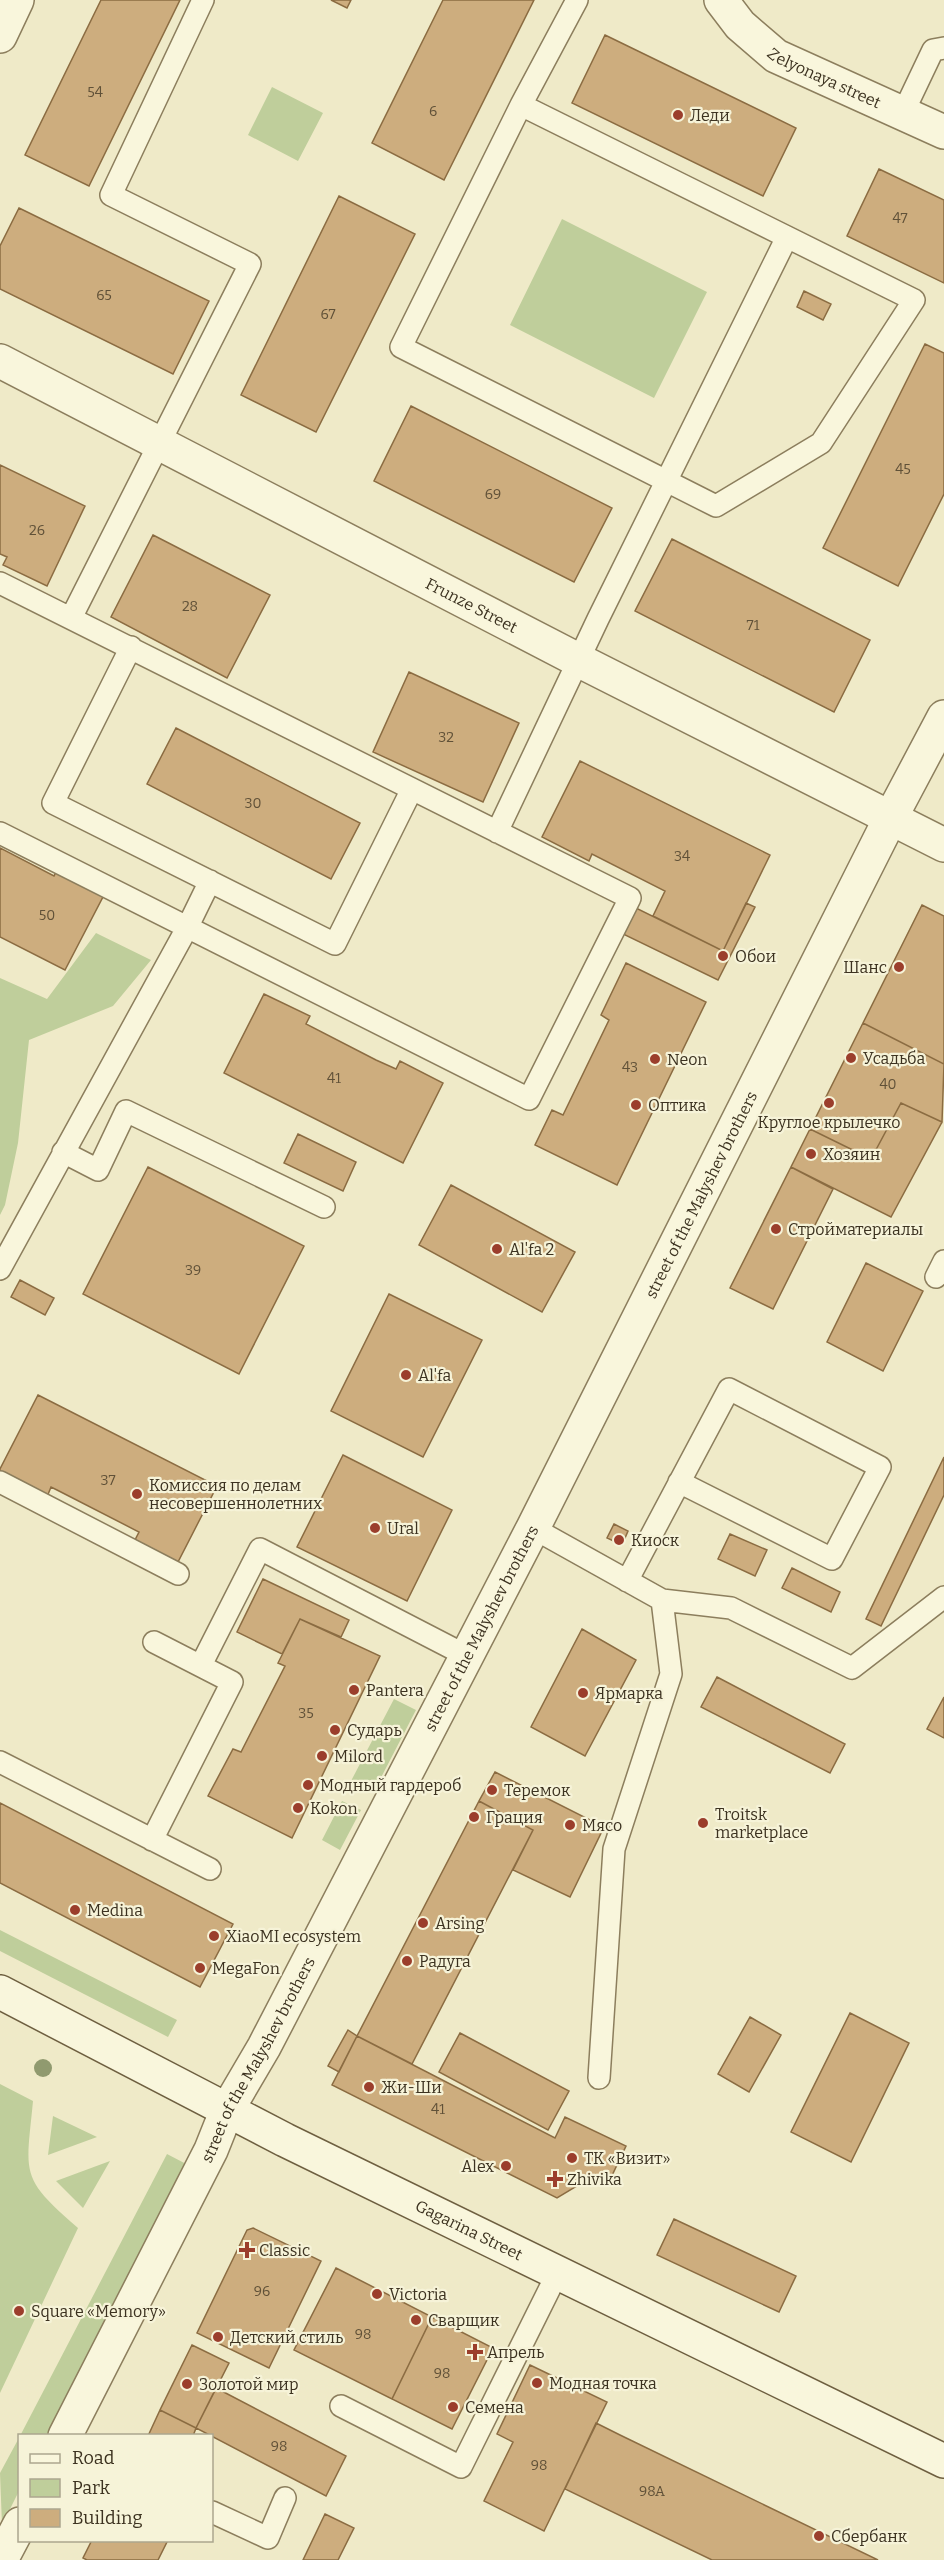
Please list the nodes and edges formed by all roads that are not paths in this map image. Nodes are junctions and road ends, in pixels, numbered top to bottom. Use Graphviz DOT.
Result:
graph roads {
  1 [pos="17,0"];
  2 [pos="203,0"];
  3 [pos="577,0"];
  4 [pos="721,0"];
  5 [pos="0,36"];
  6 [pos="944,48"];
  7 [pos="521,105"];
  8 [pos="903,113"];
  9 [pos="944,132"];
  10 [pos="787,237"];
  11 [pos="0,361"];
  12 [pos="161,444"];
  13 [pos="667,479"];
  14 [pos="0,582"];
  15 [pos="71,618"];
  16 [pos="131,648"];
  17 [pos="578,660"];
  18 [pos="944,717"];
  19 [pos="412,789"];
  20 [pos="891,818"];
  21 [pos="497,832"];
  22 [pos="0,834"];
  23 [pos="944,845"];
  24 [pos="210,881"];
  25 [pos="187,928"];
  26 [pos="63,1152"];
  27 [pos="324,1207"];
  28 [pos="0,1269"];
  29 [pos="0,1482"];
  30 [pos="679,1482"];
  31 [pos="533,1528"];
  32 [pos="178,1574"];
  33 [pos="627,1581"];
  34 [pos="944,1598"];
  35 [pos="662,1600"];
  36 [pos="154,1642"];
  37 [pos="467,1656"];
  38 [pos="201,1665"];
  39 [pos="0,1762"];
  40 [pos="152,1840"];
  41 [pos="210,1869"];
  42 [pos="0,1992"];
  43 [pos="598,2078"];
  44 [pos="227,2110"];
  45 [pos="557,2274"];
  46 [pos="341,2406"];
  47 [pos="66,2434"];
  48 [pos="944,2461"];
  49 [pos="285,2498"];
  50 [pos="213,2512"];
  1 -- 5 [label="street"];
  2 -- 12 [label="lane"];
  3 -- 7 [label="lane"];
  4 -- 8 [label="street, Zelyonaya street"];
  6 -- 8 [label="lane"];
  7 -- 10 [label="lane"];
  7 -- 13 [label="lane"];
  8 -- 9 [label="street, Zelyonaya street"];
  10 -- 13 [label="lane"];
  10 -- 13 [label="lane"];
  11 -- 12 [label="street, Frunze Street"];
  12 -- 15 [label="lane"];
  12 -- 17 [label="street, Frunze Street"];
  13 -- 17 [label="lane"];
  14 -- 15 [label="lane"];
  15 -- 16 [label="lane"];
  16 -- 19 [label="lane"];
  16 -- 24 [label="lane"];
  17 -- 20 [label="street, Frunze Street"];
  17 -- 21 [label="lane"];
  18 -- 20 [label="street"];
  19 -- 21 [label="lane"];
  19 -- 24 [label="lane"];
  20 -- 23 [label="street, Frunze Street"];
  20 -- 31 [label="street, street of the Malyshev brothers"];
  21 -- 25 [label="lane"];
  22 -- 25 [label="lane"];
  24 -- 25 [label="lane"];
  25 -- 26 [label="lane"];
  26 -- 27 [label="lane"];
  26 -- 28 [label="lane"];
  29 -- 32 [label="lane"];
  30 -- 30 [label="lane"];
  30 -- 33 [label="lane"];
  31 -- 33 [label="lane"];
  31 -- 37 [label="street, street of the Malyshev brothers"];
  33 -- 35 [label="lane"];
  34 -- 35 [label="lane"];
  35 -- 43 [label="lane"];
  36 -- 38 [label="lane"];
  37 -- 38 [label="lane"];
  37 -- 44 [label="street, street of the Malyshev brothers"];
  38 -- 40 [label="lane"];
  39 -- 40 [label="lane"];
  40 -- 41 [label="lane"];
  42 -- 44 [label="street, Gagarina Street"];
  44 -- 45 [label="street, Gagarina Street"];
  44 -- 47 [label="street, street of the Malyshev brothers"];
  45 -- 46 [label="lane"];
  45 -- 48 [label="street, Gagarina Street"];
  49 -- 50 [label="lane"];
}
